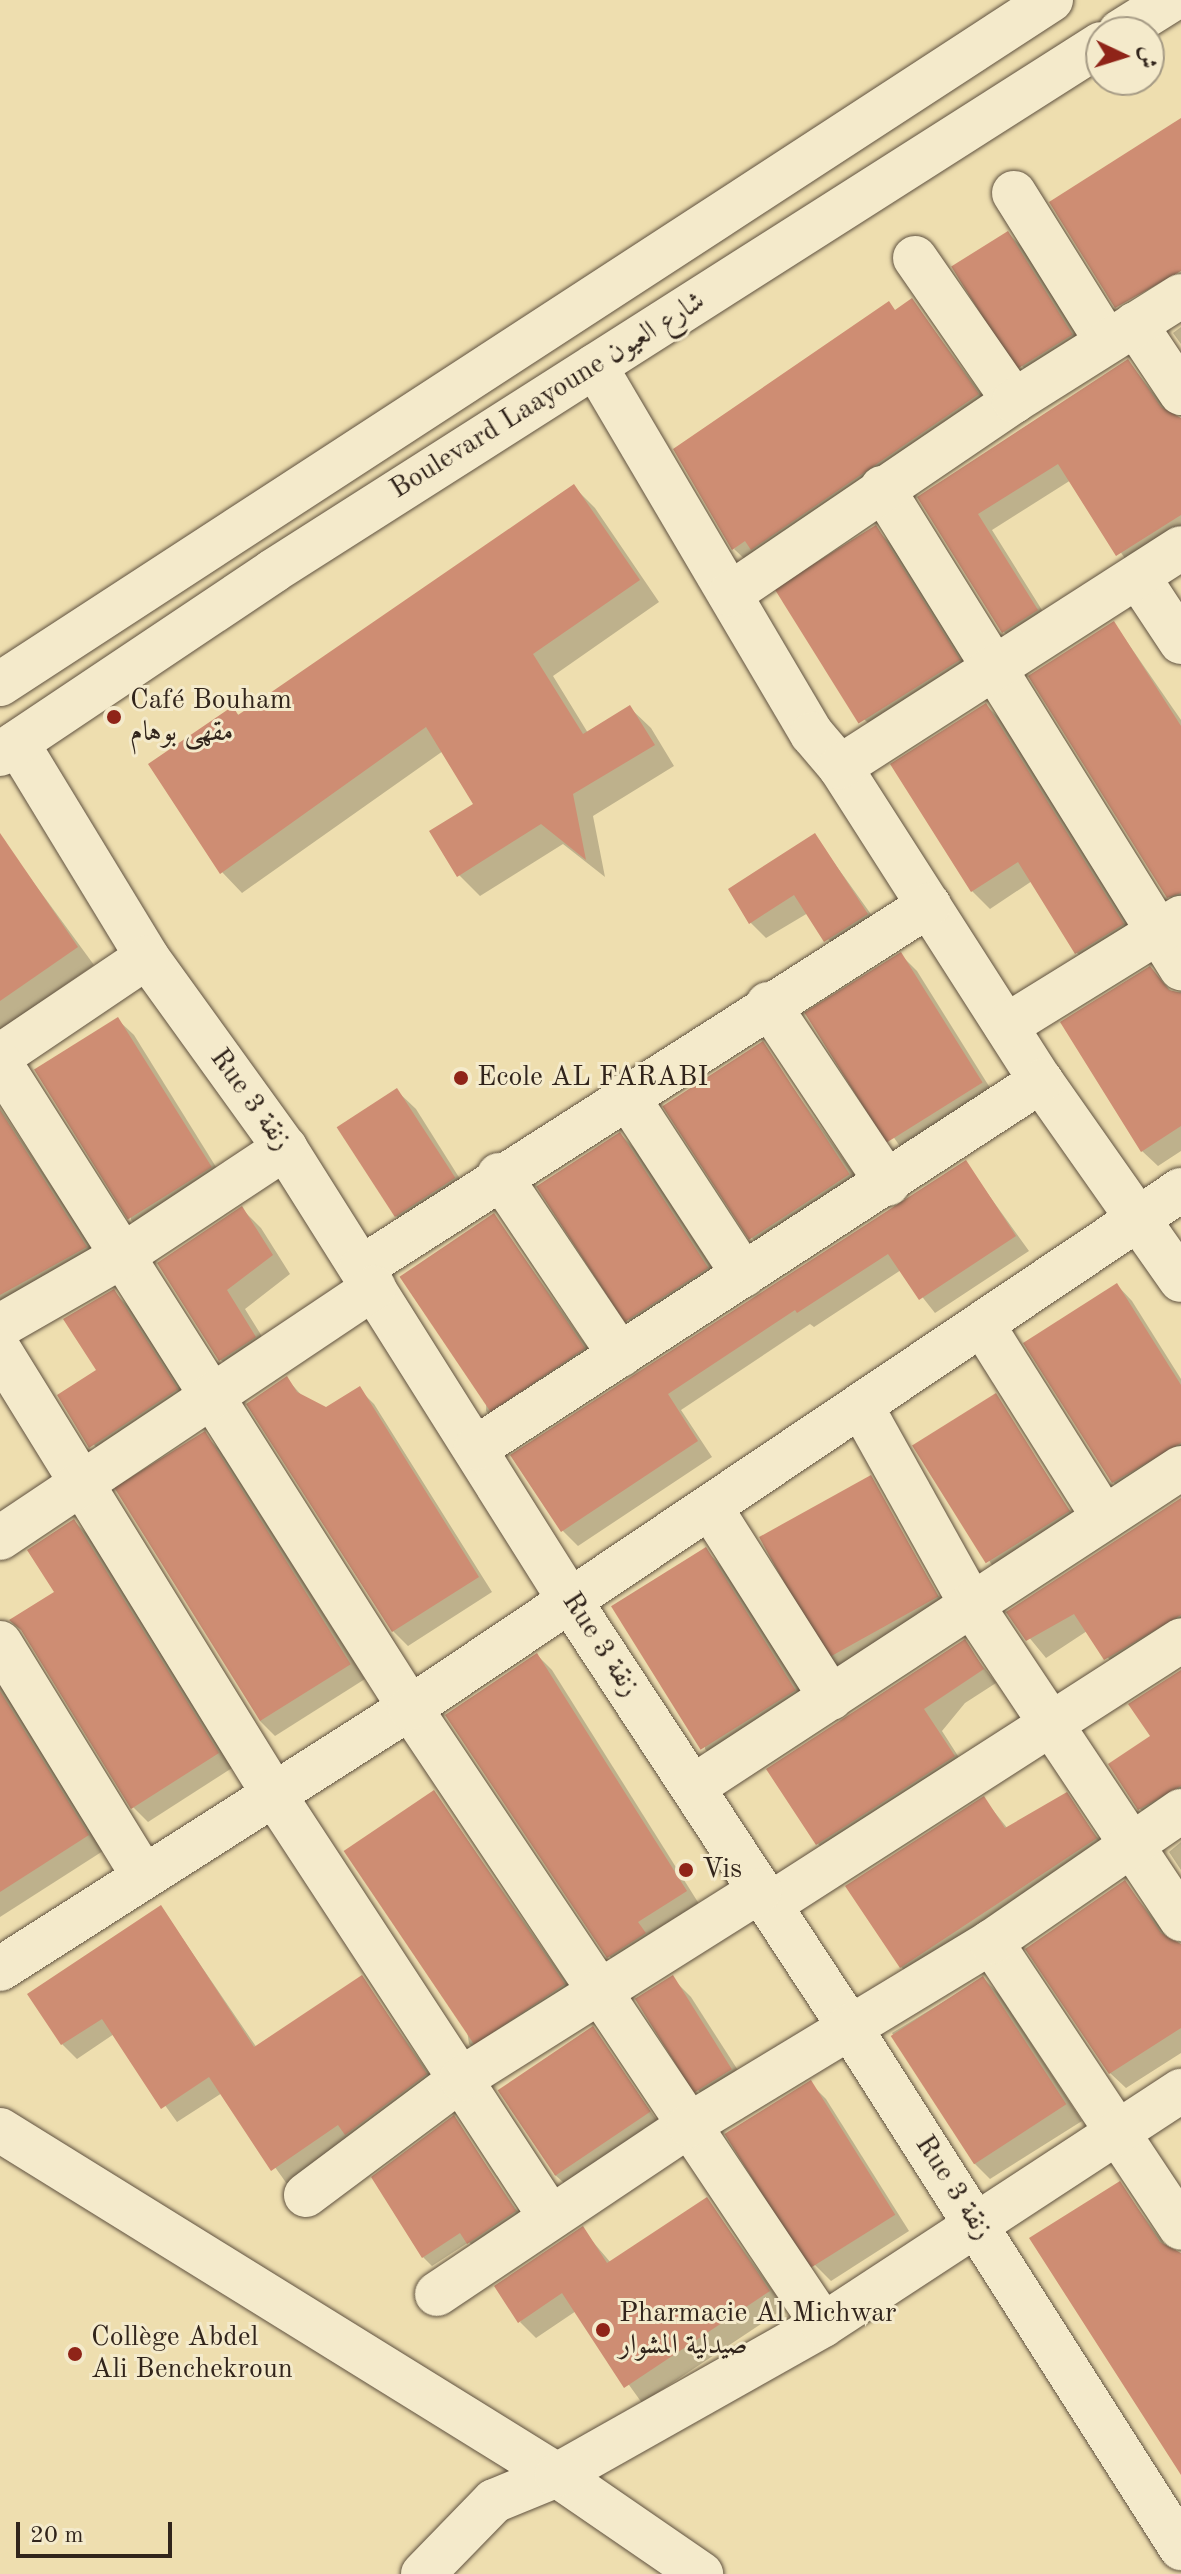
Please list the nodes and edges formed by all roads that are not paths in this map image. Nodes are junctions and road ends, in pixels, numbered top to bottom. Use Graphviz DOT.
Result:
graph roads {
  1 [pos="1051,0"];
  2 [pos="1171,0"];
  3 [pos="1146,16"];
  4 [pos="1085,54"];
  5 [pos="1014,193"];
  6 [pos="915,258"];
  7 [pos="1181,296"];
  8 [pos="1120,332"];
  9 [pos="595,366"];
  10 [pos="1181,393"];
  11 [pos="1014,401"];
  12 [pos="882,488"];
  13 [pos="1181,548"];
  14 [pos="1138,577"];
  15 [pos="730,594"];
  16 [pos="1181,642"];
  17 [pos="996,667"];
  18 [pos="0,684"];
  19 [pos="9,749"];
  20 [pos="840,767"];
  21 [pos="929,905"];
  22 [pos="1173,940"];
  23 [pos="147,957"];
  24 [pos="768,1004"];
  25 [pos="1006,1026"];
  26 [pos="0,1056"];
  27 [pos="0,1063"];
  28 [pos="1041,1081"];
  29 [pos="626,1095"];
  30 [pos="285,1148"];
  31 [pos="499,1175"];
  32 [pos="888,1184"];
  33 [pos="1181,1190"];
  34 [pos="1138,1217"];
  35 [pos="122,1256"];
  36 [pos="744,1275"];
  37 [pos="368,1278"];
  38 [pos="1181,1280"];
  39 [pos="982,1324"];
  40 [pos="0,1326"];
  41 [pos="0,1351"];
  42 [pos="620,1355"];
  43 [pos="214,1396"];
  44 [pos="861,1406"];
  45 [pos="476,1448"];
  46 [pos="1181,1468"];
  47 [pos="80,1486"];
  48 [pos="710,1507"];
  49 [pos="1104,1518"];
  50 [pos="0,1538"];
  51 [pos="570,1601"];
  52 [pos="971,1604"];
  53 [pos="1181,1640"];
  54 [pos="0,1643"];
  55 [pos="831,1698"];
  56 [pos="410,1708"];
  57 [pos="1052,1720"];
  58 [pos="693,1787"];
  59 [pos="273,1793"];
  60 [pos="1181,1811"];
  61 [pos="1134,1843"];
  62 [pos="143,1875"];
  63 [pos="764,1898"];
  64 [pos="1181,1919"];
  65 [pos="991,1942"];
  66 [pos="5,1955"];
  67 [pos="602,1993"];
  68 [pos="849,2026"];
  69 [pos="461,2079"];
  70 [pos="1181,2091"];
  71 [pos="689,2125"];
  72 [pos="0,2130"];
  73 [pos="1119,2132"];
  74 [pos="306,2195"];
  75 [pos="549,2215"];
  76 [pos="978,2227"];
  77 [pos="1181,2228"];
  78 [pos="437,2294"];
  79 [pos="823,2325"];
  80 [pos="557,2475"];
  81 [pos="1181,2548"];
  82 [pos="423,2574"];
  83 [pos="701,2574"];
  1 -- 18 [label="street, Boulevard Laayoune شارع العيون"];
  2 -- 3 [label="street"];
  4 -- 9 [label="street, Boulevard Laayoune شارع العيون"];
  5 -- 8 [label="street"];
  6 -- 11 [label="street"];
  7 -- 8 [label="street"];
  8 -- 10 [label="street"];
  8 -- 11 [label="street"];
  9 -- 15 [label="street"];
  9 -- 19 [label="street, Boulevard Laayoune شارع العيون"];
  11 -- 12 [label="street"];
  12 -- 15 [label="street"];
  12 -- 17 [label="street"];
  13 -- 14 [label="street"];
  14 -- 16 [label="street"];
  14 -- 17 [label="street"];
  15 -- 20 [label="street"];
  17 -- 20 [label="street"];
  17 -- 22 [label="street"];
  19 -- 23 [label="street, Rue 3 زنقة"];
  20 -- 21 [label="street"];
  21 -- 24 [label="street"];
  21 -- 25 [label="street"];
  22 -- 25 [label="street"];
  23 -- 26 [label="street"];
  23 -- 30 [label="street, Rue 3 زنقة"];
  24 -- 29 [label="street"];
  24 -- 32 [label="street"];
  25 -- 28 [label="street"];
  27 -- 35 [label="street"];
  28 -- 32 [label="street"];
  28 -- 34 [label="street"];
  29 -- 31 [label="street"];
  29 -- 36 [label="street"];
  30 -- 35 [label="street"];
  30 -- 37 [label="street, Rue 3 زنقة"];
  31 -- 37 [label="street"];
  31 -- 42 [label="street"];
  32 -- 36 [label="street"];
  33 -- 34 [label="street"];
  34 -- 38 [label="street"];
  34 -- 39 [label="street"];
  35 -- 40 [label="street"];
  35 -- 43 [label="street"];
  36 -- 42 [label="street"];
  37 -- 43 [label="street"];
  37 -- 45 [label="street, Rue 3 زنقة"];
  39 -- 44 [label="street"];
  39 -- 49 [label="street"];
  41 -- 47 [label="street"];
  42 -- 45 [label="street"];
  43 -- 47 [label="street"];
  43 -- 56 [label="street"];
  44 -- 48 [label="street"];
  44 -- 52 [label="street"];
  45 -- 51 [label="street, Rue 3 زنقة"];
  46 -- 49 [label="street"];
  47 -- 50 [label="street"];
  47 -- 59 [label="street"];
  48 -- 51 [label="street"];
  48 -- 55 [label="street"];
  49 -- 52 [label="street"];
  51 -- 56 [label="street"];
  51 -- 58 [label="street, Rue 3 زنقة"];
  52 -- 55 [label="street"];
  52 -- 57 [label="street"];
  53 -- 57 [label="street"];
  54 -- 62 [label="street"];
  55 -- 58 [label="street"];
  56 -- 59 [label="street"];
  56 -- 67 [label="street"];
  57 -- 61 [label="street"];
  57 -- 63 [label="street"];
  58 -- 63 [label="street, Rue 3 زنقة"];
  59 -- 62 [label="street"];
  59 -- 69 [label="street"];
  60 -- 61 [label="street"];
  61 -- 64 [label="street"];
  61 -- 65 [label="street"];
  62 -- 66 [label="street"];
  63 -- 67 [label="street"];
  63 -- 68 [label="street, Rue 3 زنقة"];
  65 -- 68 [label="street"];
  65 -- 73 [label="street"];
  67 -- 69 [label="street"];
  67 -- 71 [label="street"];
  68 -- 71 [label="street"];
  68 -- 76 [label="street, Rue 3 زنقة"];
  69 -- 74 [label="street"];
  69 -- 75 [label="street"];
  70 -- 73 [label="street"];
  71 -- 75 [label="street"];
  71 -- 79 [label="street"];
  72 -- 80 [label="street"];
  73 -- 76 [label="street"];
  73 -- 77 [label="street"];
  75 -- 78 [label="street"];
  76 -- 79 [label="street"];
  76 -- 81 [label="street, Rue 3 زنقة"];
  79 -- 80 [label="street"];
  80 -- 82 [label="street"];
  80 -- 83 [label="street"];
}
